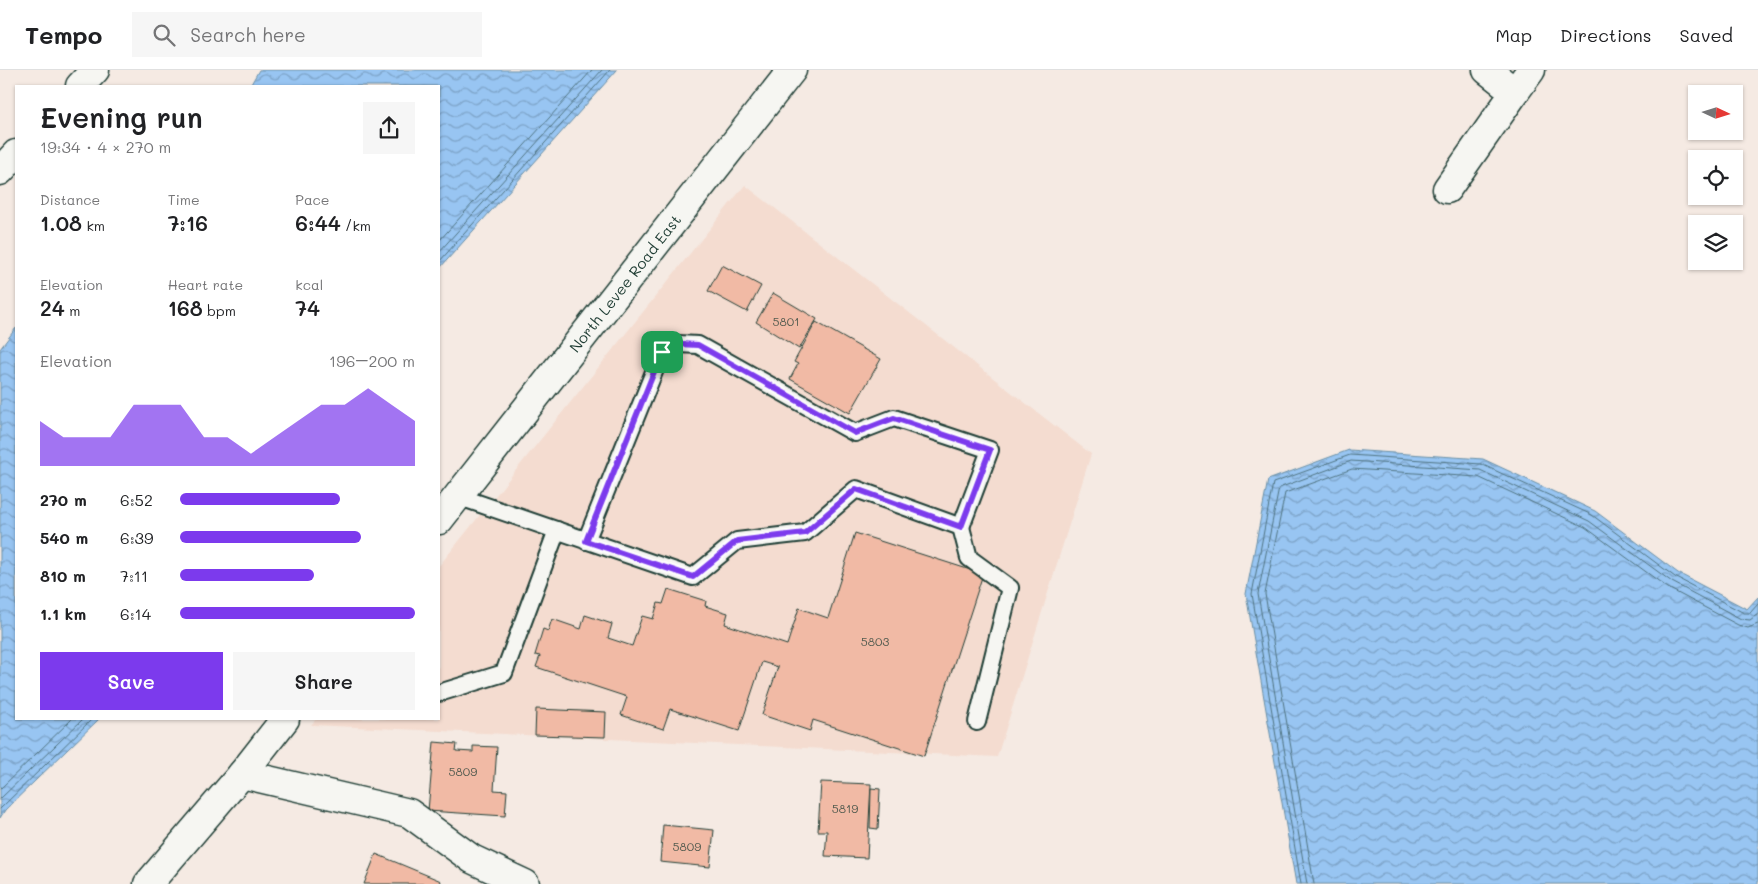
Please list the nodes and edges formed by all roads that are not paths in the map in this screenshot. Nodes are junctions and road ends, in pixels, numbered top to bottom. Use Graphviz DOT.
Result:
graph roads {
  1 [pos="95,70"];
  2 [pos="792,70"];
  3 [pos="1487,70"];
  4 [pos="1531,70"];
  5 [pos="81,85"];
  6 [pos="1515,92"];
  7 [pos="15,155"];
  8 [pos="0,171"];
  9 [pos="1447,189"];
  10 [pos="458,496"];
  11 [pos="440,519"];
  12 [pos="961,527"];
  13 [pos="557,530"];
  14 [pos="586,541"];
  15 [pos="440,693"];
  16 [pos="284,720"];
  17 [pos="977,722"];
  18 [pos="242,774"];
  19 [pos="148,884"];
  20 [pos="525,884"];
  1 -- 5 [label="street"];
  2 -- 10 [label="street, North Levee Road East"];
  3 -- 6 [label="street"];
  4 -- 6 [label="street"];
  6 -- 9 [label="street"];
  7 -- 8 [label="street"];
  10 -- 11 [label="street, North Levee Road East"];
  10 -- 13 [label="lane"];
  12 -- 14 [label="lane"];
  12 -- 14 [label="lane"];
  12 -- 17 [label="lane"];
  13 -- 14 [label="lane"];
  13 -- 15 [label="lane"];
  16 -- 18 [label="street"];
  18 -- 19 [label="street"];
  18 -- 20 [label="street"];
}
